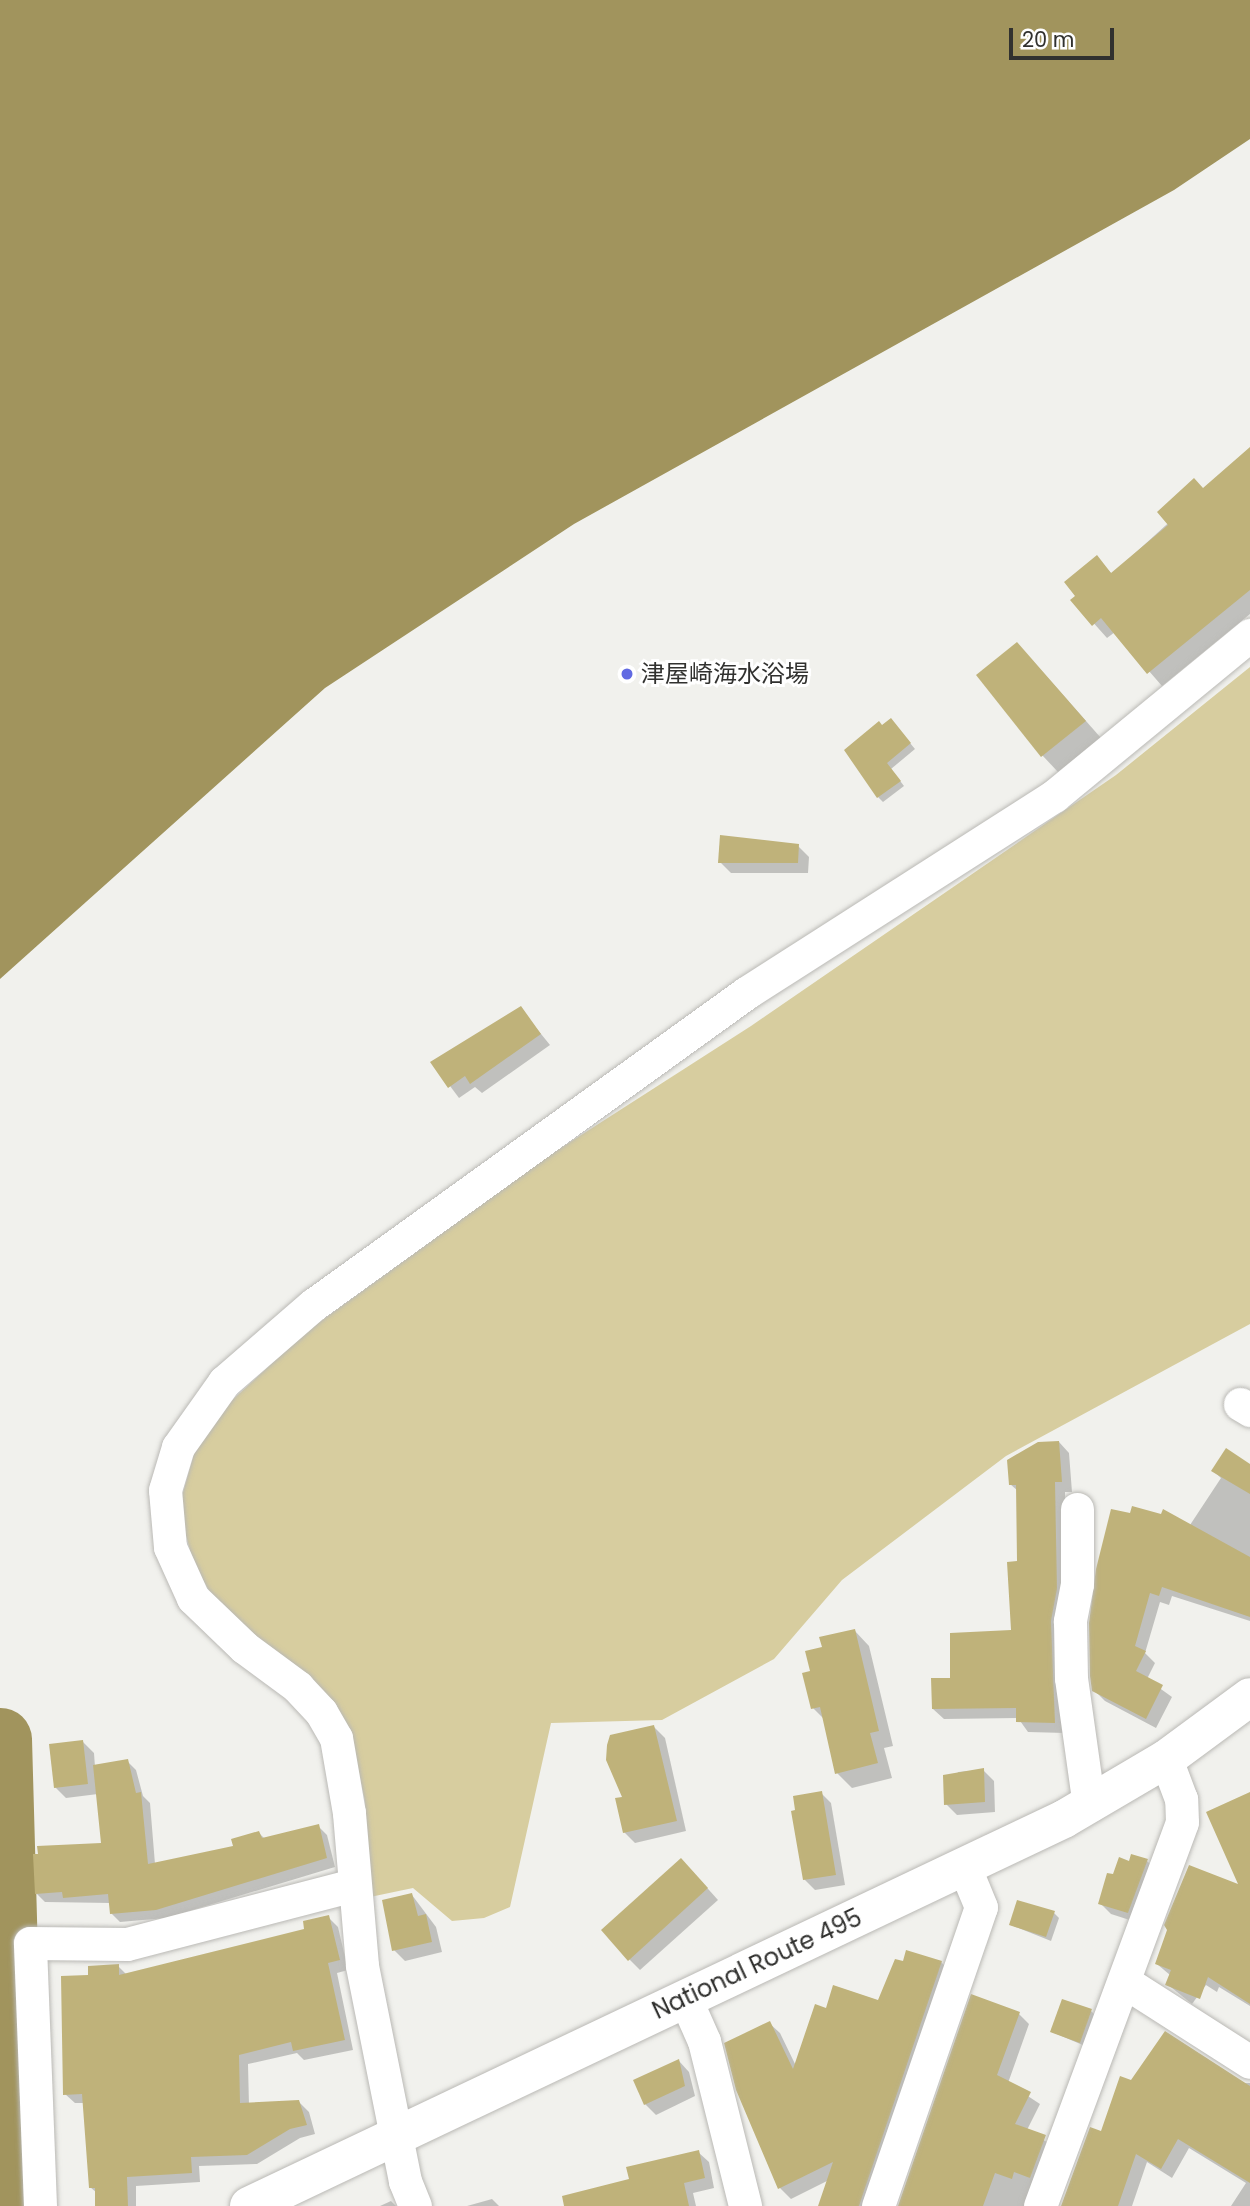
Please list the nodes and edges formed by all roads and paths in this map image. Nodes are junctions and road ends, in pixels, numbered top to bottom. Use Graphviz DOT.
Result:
graph roads {
  1 [pos="1250,635"];
  2 [pos="1077,1509"];
  3 [pos="1249,1699"];
  4 [pos="1166,1759"];
  5 [pos="1089,1806"];
  6 [pos="964,1867"];
  7 [pos="354,1885"];
  8 [pos="1125,1982"];
  9 [pos="685,1998"];
  10 [pos="1250,2062"];
  11 [pos="397,2137"];
  12 [pos="40,2206"];
  13 [pos="249,2206"];
  14 [pos="415,2206"];
  15 [pos="745,2206"];
  16 [pos="878,2206"];
  17 [pos="1040,2206"];
  1 -- 7 [label="street"];
  2 -- 5 [label="street"];
  3 -- 4 [label="highway, National Route 495"];
  4 -- 5 [label="highway, National Route 495"];
  4 -- 8 [label="street"];
  5 -- 6 [label="highway, National Route 495"];
  6 -- 9 [label="highway, National Route 495"];
  6 -- 16 [label="street"];
  7 -- 11 [label="street"];
  7 -- 12 [label="street"];
  8 -- 10 [label="street"];
  8 -- 17 [label="street"];
  9 -- 11 [label="highway, National Route 495"];
  9 -- 15 [label="street"];
  11 -- 13 [label="highway, National Route 495"];
  11 -- 14 [label="street"];
}
